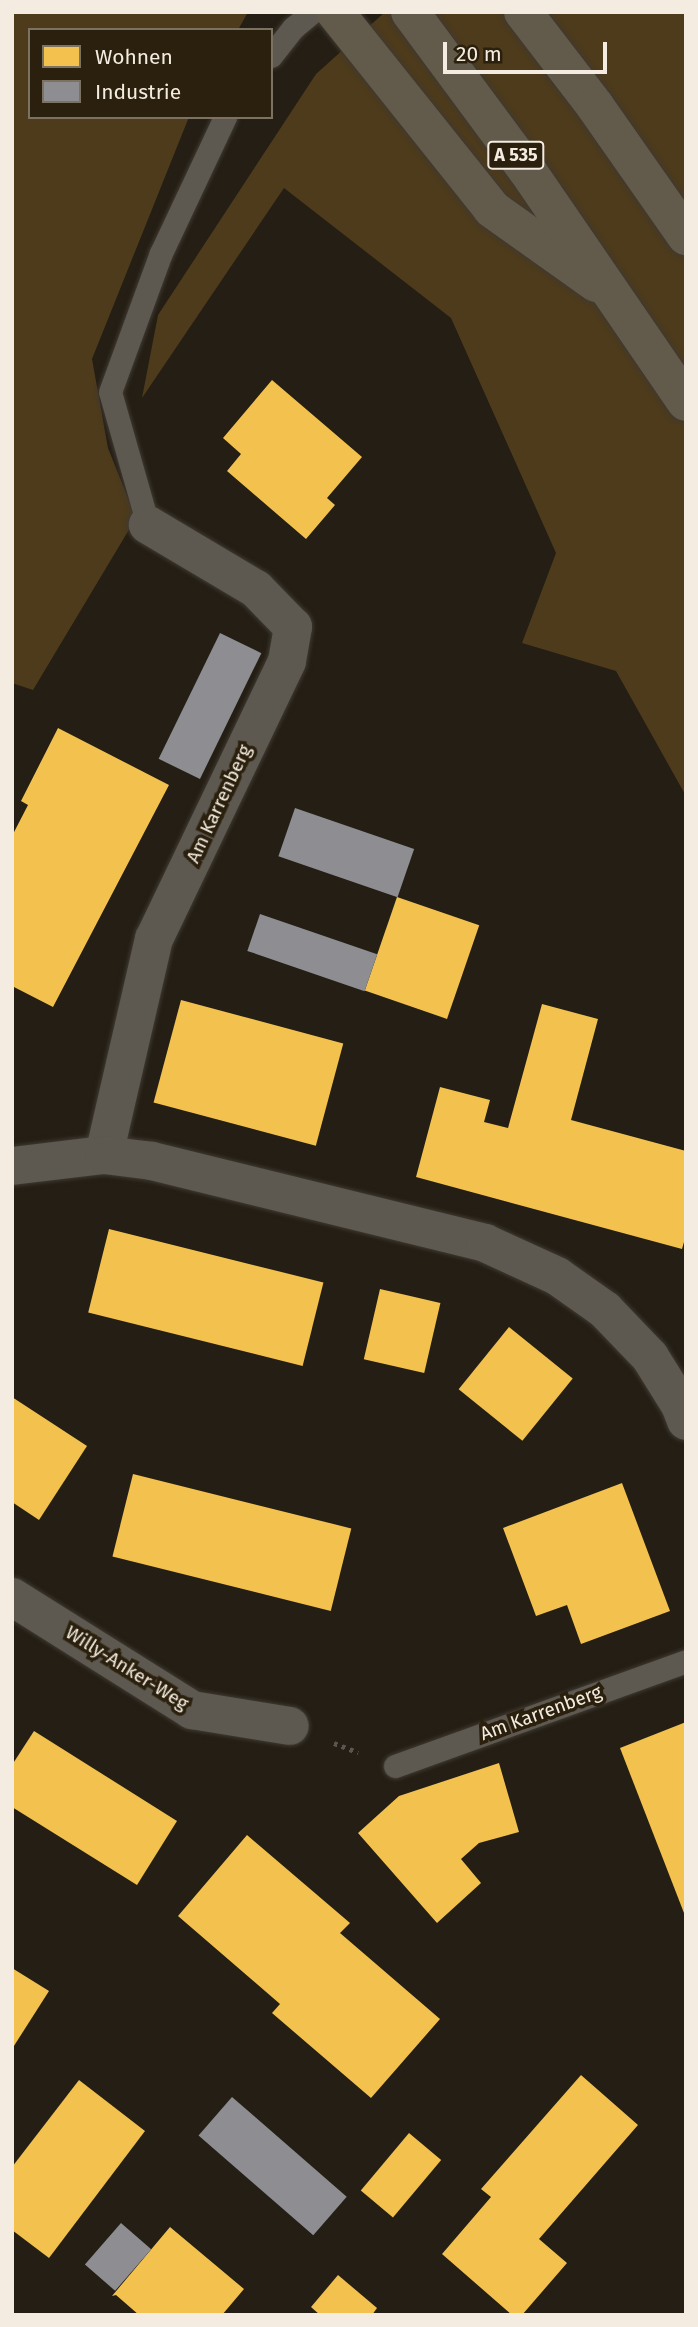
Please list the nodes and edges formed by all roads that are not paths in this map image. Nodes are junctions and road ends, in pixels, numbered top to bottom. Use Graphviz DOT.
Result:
graph roads {
  1 [pos="312,12"];
  2 [pos="410,12"];
  3 [pos="523,12"];
  4 [pos="343,23"];
  5 [pos="273,53"];
  6 [pos="224,119"];
  7 [pos="686,236"];
  8 [pos="618,299"];
  9 [pos="686,401"];
  10 [pos="148,525"];
  11 [pos="104,1155"];
  12 [pos="12,1166"];
  13 [pos="686,1422"];
  14 [pos="12,1597"];
  15 [pos="686,1661"];
  16 [pos="290,1726"];
  17 [pos="396,1766"];
  1 -- 5 [label="lane"];
  2 -- 8 [label="highway, A 535"];
  3 -- 7 [label="highway"];
  4 -- 8 [label="highway"];
  6 -- 10 [label="lane"];
  8 -- 9 [label="highway, A 535"];
  10 -- 11 [label="street, Am Karrenberg"];
  11 -- 12 [label="street"];
  11 -- 13 [label="street"];
  14 -- 16 [label="street, Willy-Anker-Weg"];
  15 -- 17 [label="lane, Am Karrenberg"];
}
